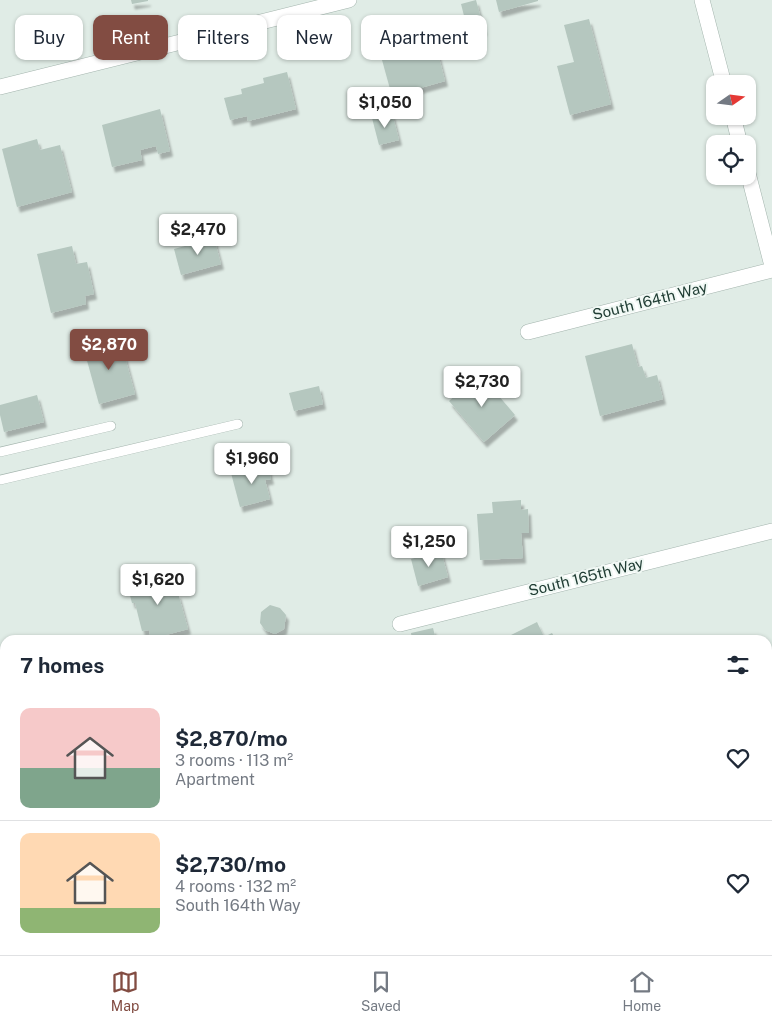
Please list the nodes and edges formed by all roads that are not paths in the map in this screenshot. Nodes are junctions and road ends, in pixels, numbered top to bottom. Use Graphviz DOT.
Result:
graph roads {
  1 [pos="348,0"];
  2 [pos="702,0"];
  3 [pos="722,75"];
  4 [pos="0,87"];
  5 [pos="751,185"];
  6 [pos="772,268"];
  7 [pos="528,332"];
  8 [pos="238,424"];
  9 [pos="111,426"];
  10 [pos="0,452"];
  11 [pos="0,480"];
  12 [pos="772,531"];
  13 [pos="400,624"];
  1 -- 4 [label="street"];
  2 -- 3 [label="street"];
  5 -- 6 [label="street"];
  6 -- 7 [label="street, South 164th Way"];
  8 -- 11 [label="lane"];
  9 -- 10 [label="lane"];
  12 -- 13 [label="street, South 165th Way"];
}
